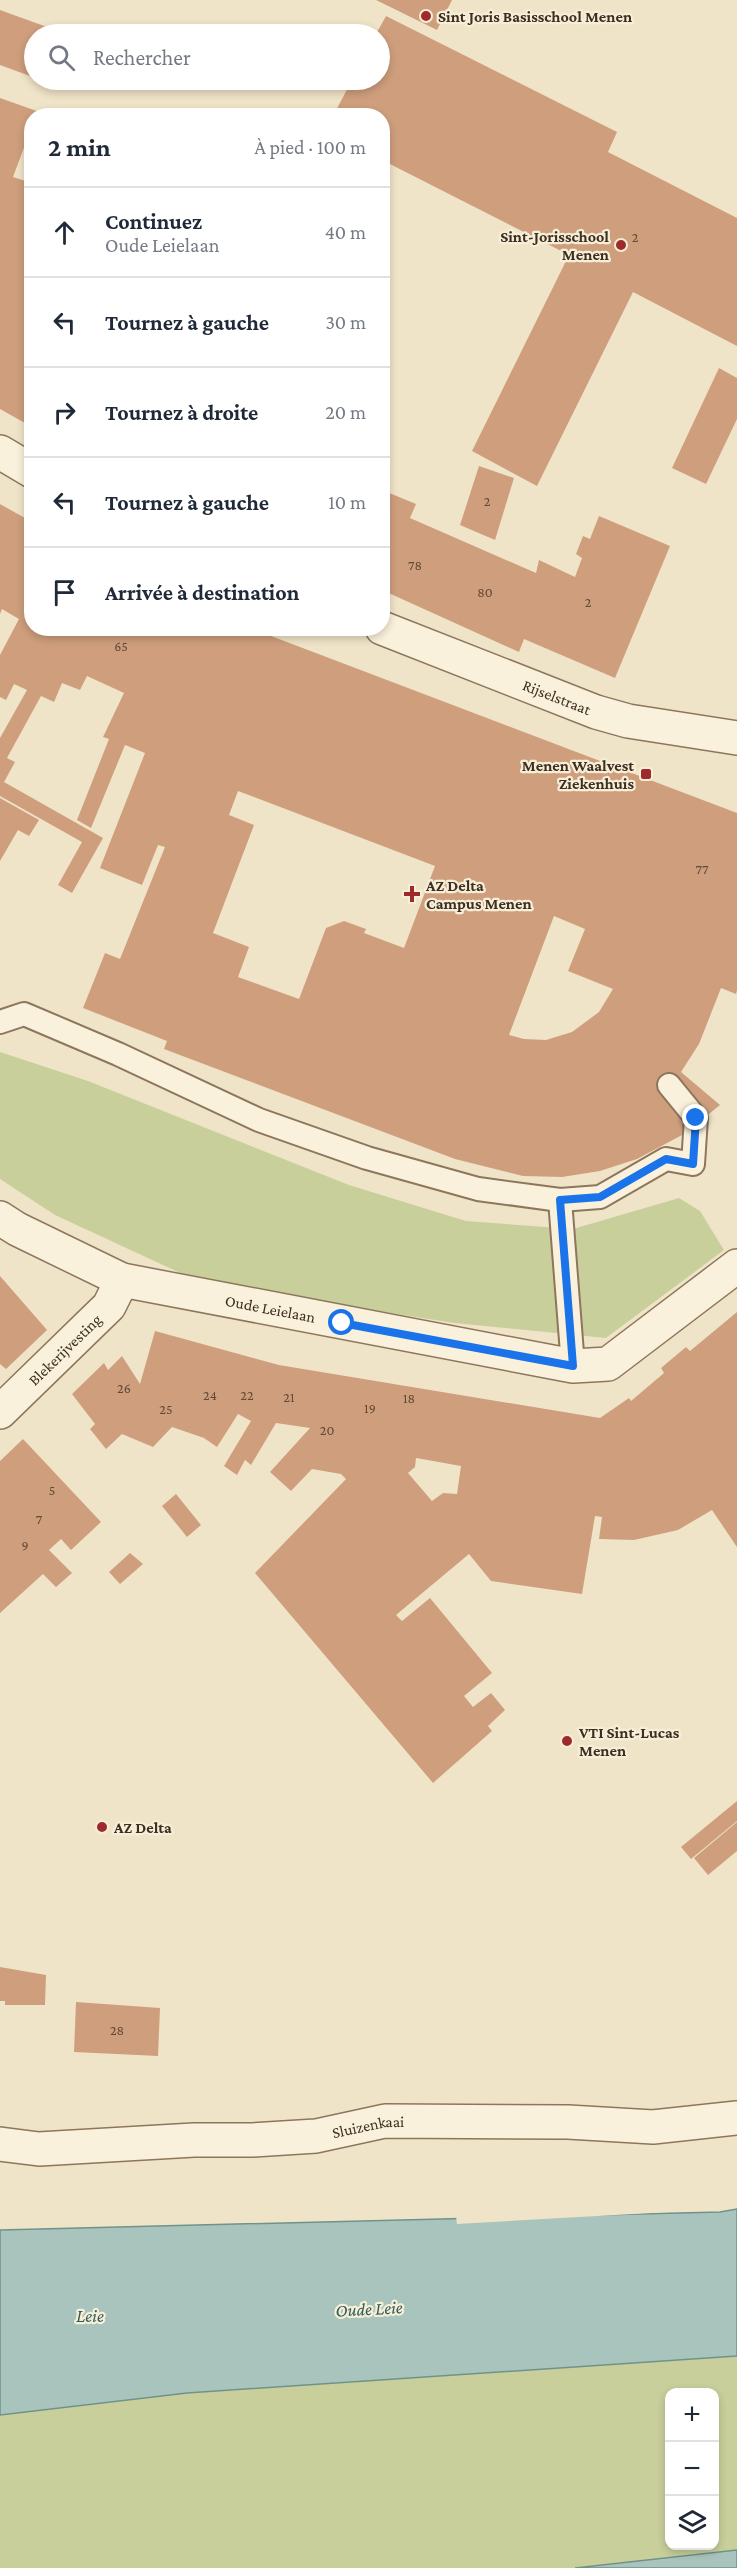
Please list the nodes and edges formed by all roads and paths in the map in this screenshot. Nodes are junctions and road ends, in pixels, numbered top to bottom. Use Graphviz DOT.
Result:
graph roads {
  1 [pos="0,452"];
  2 [pos="24,466"];
  3 [pos="390,631"];
  4 [pos="737,738"];
  5 [pos="0,1022"];
  6 [pos="669,1085"];
  7 [pos="560,1200"];
  8 [pos="0,1218"];
  9 [pos="737,1266"];
  10 [pos="122,1280"];
  11 [pos="573,1366"];
  12 [pos="0,1412"];
  13 [pos="737,2118"];
  14 [pos="0,2144"];
  1 -- 2 [label="street"];
  3 -- 4 [label="street, Rijselstraat"];
  5 -- 7 [label="lane"];
  6 -- 7 [label="lane"];
  7 -- 11 [label="lane"];
  8 -- 10 [label="street, Oude Leielaan"];
  9 -- 11 [label="street, Oude Leielaan"];
  10 -- 11 [label="street, Oude Leielaan"];
  10 -- 12 [label="street, Blekerijvesting"];
  13 -- 14 [label="street, Sluizenkaai"];
}
